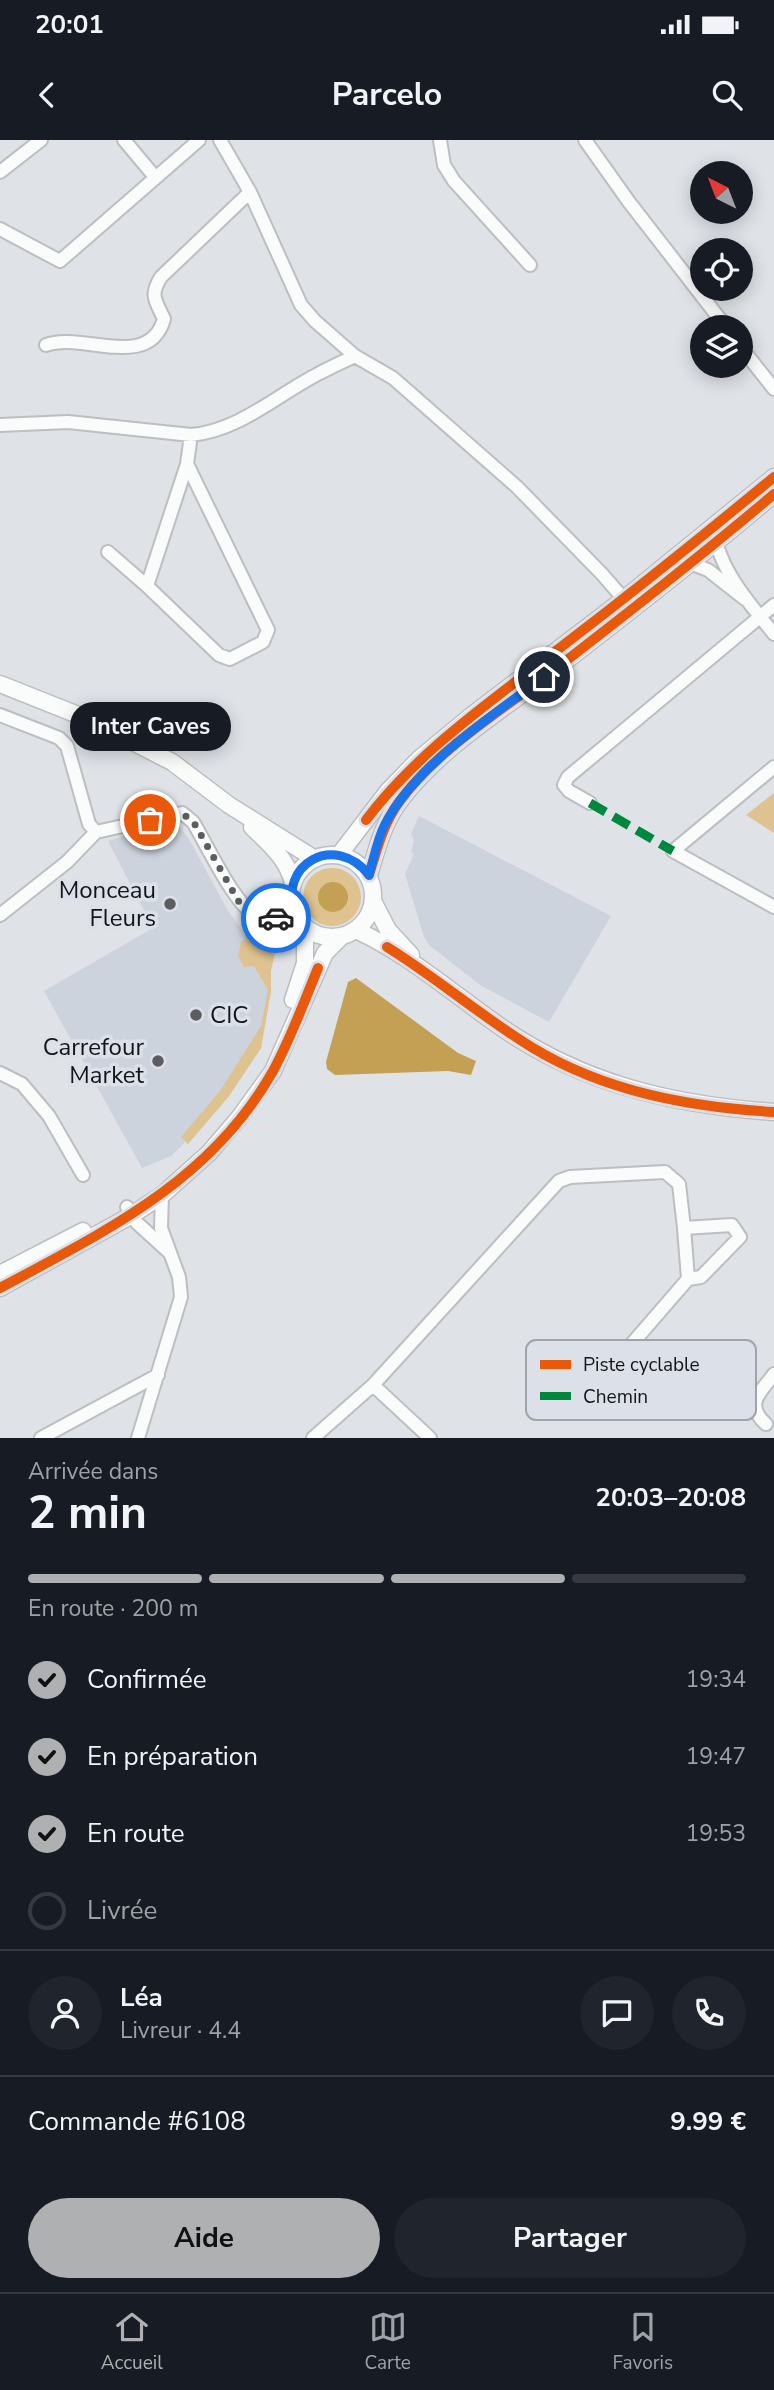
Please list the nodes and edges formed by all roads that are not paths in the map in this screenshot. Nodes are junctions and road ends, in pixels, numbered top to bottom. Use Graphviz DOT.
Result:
graph roads {
  1 [pos="41,140"];
  2 [pos="124,140"];
  3 [pos="199,140"];
  4 [pos="220,140"];
  5 [pos="440,140"];
  6 [pos="585,140"];
  7 [pos="0,172"];
  8 [pos="156,177"];
  9 [pos="250,192"];
  10 [pos="0,229"];
  11 [pos="530,265"];
  12 [pos="717,315"];
  13 [pos="46,345"];
  14 [pos="355,356"];
  15 [pos="753,362"];
  16 [pos="774,389"];
  17 [pos="0,425"];
  18 [pos="191,435"];
  19 [pos="187,464"];
  20 [pos="774,477"];
  21 [pos="774,494"];
  22 [pos="695,542"];
  23 [pos="716,542"];
  24 [pos="108,552"];
  25 [pos="690,563"];
  26 [pos="146,586"];
  27 [pos="745,599"];
  28 [pos="628,604"];
  29 [pos="774,606"];
  30 [pos="760,617"];
  31 [pos="774,634"];
  32 [pos="0,684"];
  33 [pos="0,715"];
  34 [pos="774,767"];
  35 [pos="590,803"];
  36 [pos="229,805"];
  37 [pos="96,832"];
  38 [pos="339,855"];
  39 [pos="315,859"];
  40 [pos="369,875"];
  41 [pos="293,883"];
  42 [pos="374,903"];
  43 [pos="774,907"];
  44 [pos="0,915"];
  45 [pos="300,921"];
  46 [pos="348,934"];
  47 [pos="424,970"];
  48 [pos="0,1073"];
  49 [pos="774,1112"];
  50 [pos="83,1175"];
  51 [pos="162,1195"];
  52 [pos="130,1211"];
  53 [pos="684,1228"];
  54 [pos="169,1252"];
  55 [pos="0,1274"];
  56 [pos="688,1279"];
  57 [pos="0,1288"];
  58 [pos="636,1340"];
  59 [pos="774,1374"];
  60 [pos="158,1375"];
  61 [pos="373,1385"];
  62 [pos="756,1398"];
  63 [pos="756,1412"];
  64 [pos="766,1424"];
  65 [pos="41,1438"];
  66 [pos="138,1438"];
  67 [pos="313,1438"];
  68 [pos="430,1438"];
  1 -- 7 [label="street"];
  2 -- 8 [label="street"];
  3 -- 8 [label="street"];
  4 -- 9 [label="street"];
  5 -- 11 [label="street"];
  6 -- 12 [label="street"];
  8 -- 10 [label="street"];
  9 -- 13 [label="street"];
  9 -- 14 [label="street"];
  14 -- 18 [label="street"];
  14 -- 28 [label="street"];
  15 -- 16 [label="street"];
  17 -- 18 [label="street"];
  18 -- 19 [label="street"];
  19 -- 26 [label="street"];
  19 -- 26 [label="street"];
  20 -- 22 [label="main road"];
  21 -- 23 [label="main road"];
  22 -- 23 [label="street"];
  22 -- 25 [label="street"];
  22 -- 28 [label="main road"];
  23 -- 25 [label="main road"];
  23 -- 27 [label="street"];
  24 -- 26 [label="street"];
  25 -- 27 [label="street"];
  25 -- 28 [label="main road"];
  27 -- 30 [label="street"];
  28 -- 38 [label="main road"];
  28 -- 40 [label="main road"];
  29 -- 30 [label="street"];
  30 -- 31 [label="street"];
  30 -- 35 [label="street"];
  32 -- 36 [label="main road"];
  33 -- 37 [label="street"];
  34 -- 43 [label="street"];
  36 -- 39 [label="main road"];
  36 -- 41 [label="main road"];
  37 -- 44 [label="street"];
  37 -- 45 [label="street"];
  38 -- 39 [label="main road"];
  38 -- 40 [label="main road"];
  39 -- 41 [label="main road"];
  40 -- 42 [label="main road"];
  41 -- 45 [label="main road"];
  42 -- 46 [label="main road"];
  42 -- 47 [label="main road"];
  45 -- 46 [label="main road"];
  45 -- 52 [label="main road"];
  46 -- 47 [label="main road"];
  46 -- 51 [label="main road"];
  47 -- 49 [label="main road"];
  48 -- 50 [label="street"];
  51 -- 52 [label="main road"];
  51 -- 54 [label="street"];
  52 -- 54 [label="street"];
  52 -- 55 [label="main road"];
  52 -- 57 [label="main road"];
  53 -- 56 [label="street"];
  53 -- 56 [label="street"];
  53 -- 61 [label="street"];
  54 -- 60 [label="street"];
  56 -- 58 [label="street"];
  59 -- 62 [label="street"];
  60 -- 65 [label="street"];
  60 -- 66 [label="street"];
  61 -- 67 [label="street"];
  61 -- 68 [label="street"];
  63 -- 64 [label="street"];
}
